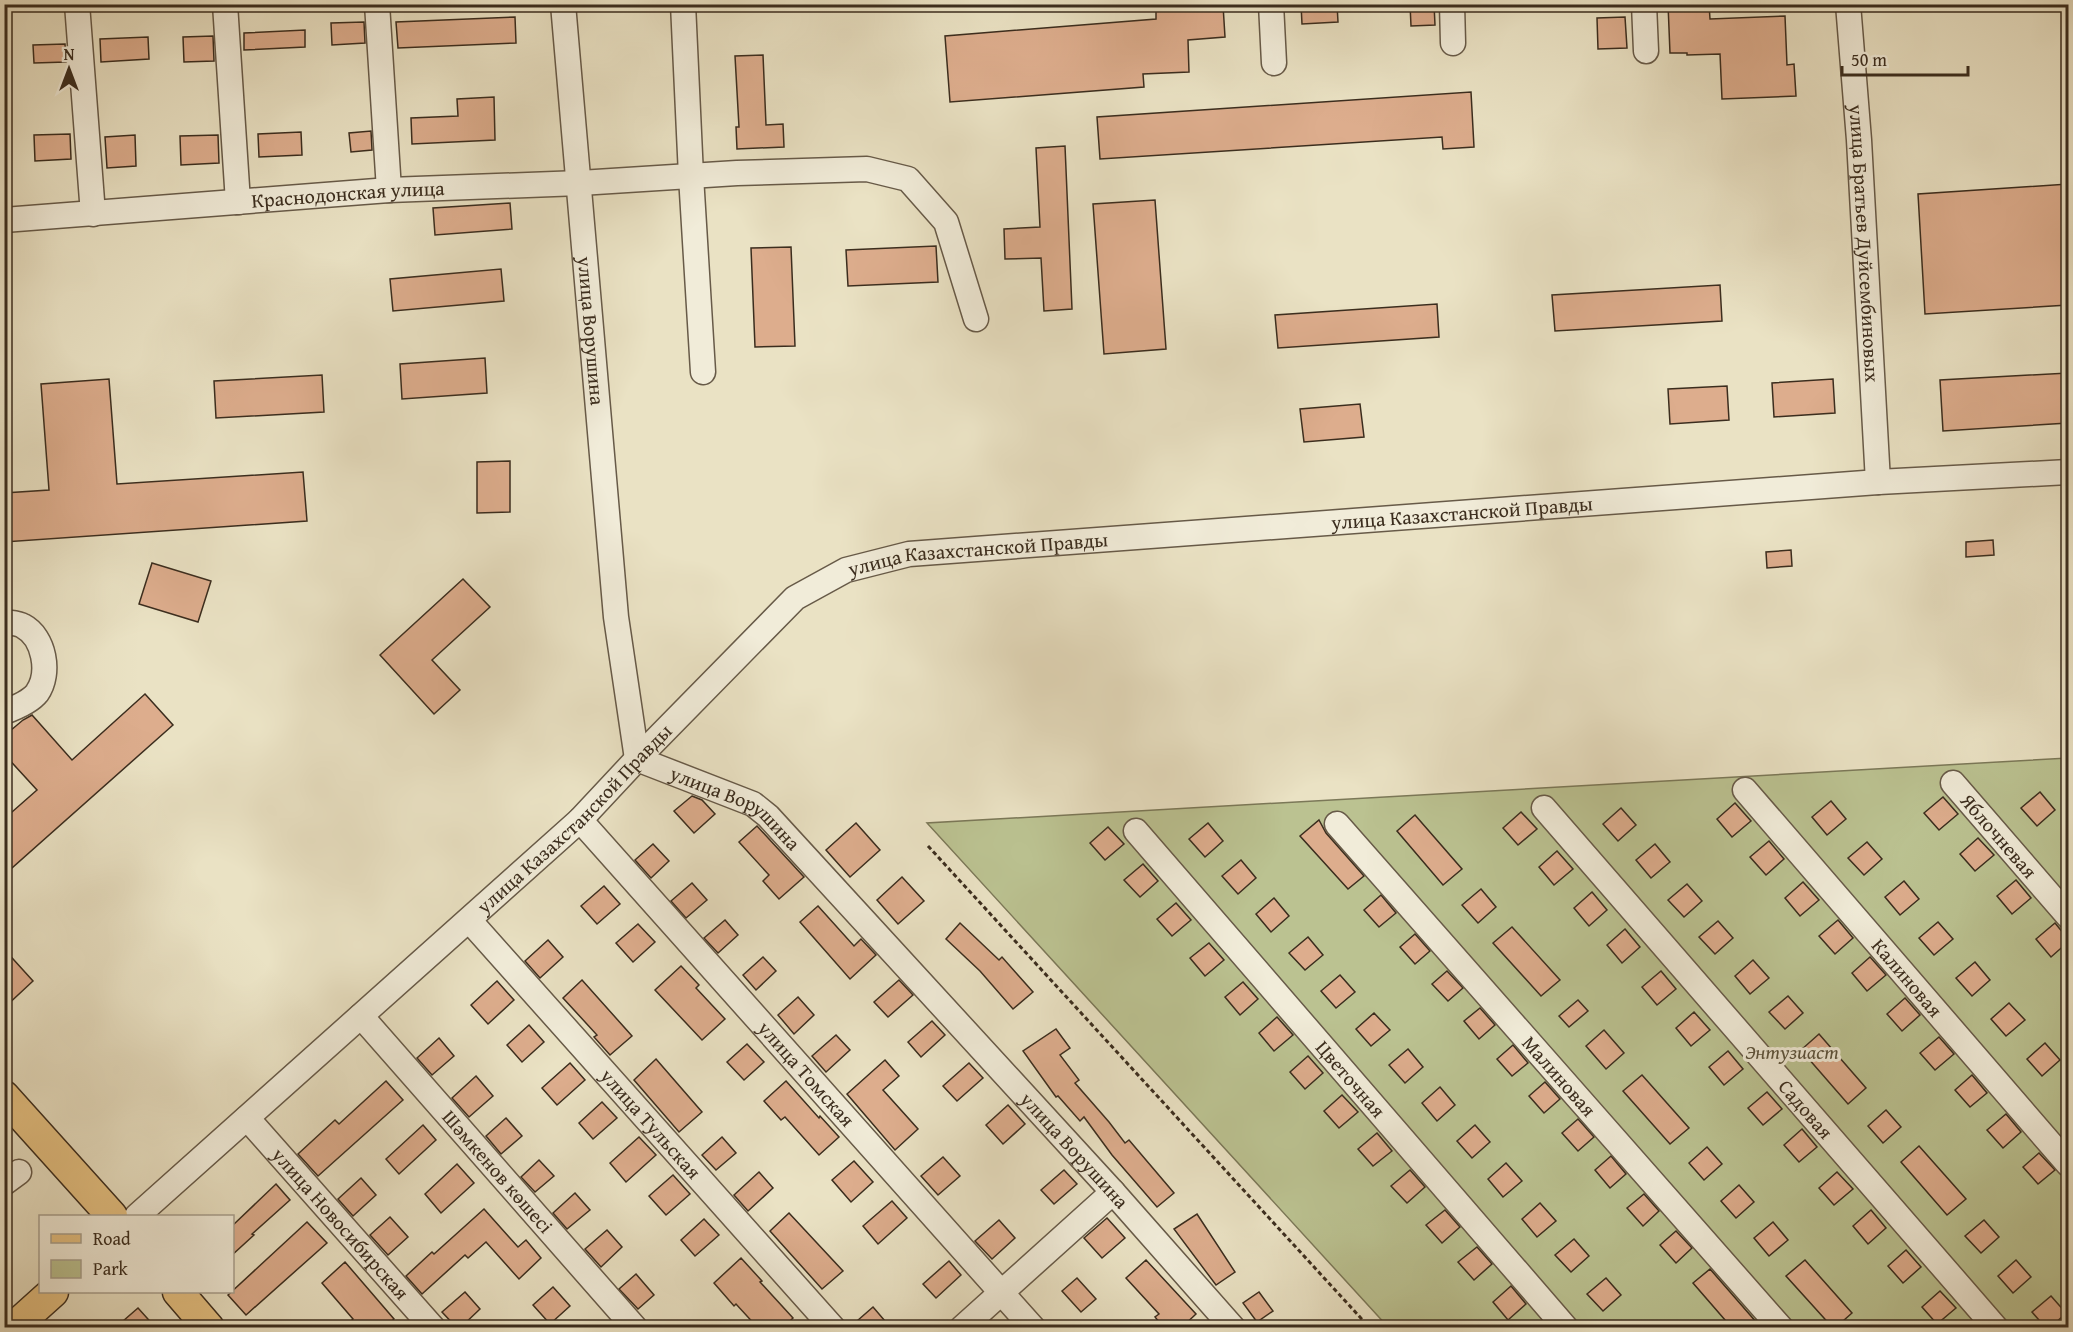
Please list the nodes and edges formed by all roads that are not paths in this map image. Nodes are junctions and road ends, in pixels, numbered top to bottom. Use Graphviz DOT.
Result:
graph roads {
  1 [pos="77,4"];
  2 [pos="225,4"];
  3 [pos="377,4"];
  4 [pos="563,4"];
  5 [pos="683,4"];
  6 [pos="1271,4"];
  7 [pos="1452,4"];
  8 [pos="1644,4"];
  9 [pos="1848,4"];
  10 [pos="1453,43"];
  11 [pos="1646,51"];
  12 [pos="1274,63"];
  13 [pos="691,176"];
  14 [pos="580,183"];
  15 [pos="389,190"];
  16 [pos="238,202"];
  17 [pos="93,214"];
  18 [pos="4,220"];
  19 [pos="976,319"];
  20 [pos="703,372"];
  21 [pos="2068,472"];
  22 [pos="1878,482"];
  23 [pos="4,622"];
  24 [pos="4,712"];
  25 [pos="638,759"];
  26 [pos="1953,783"];
  27 [pos="1745,790"];
  28 [pos="1544,808"];
  29 [pos="580,820"];
  30 [pos="1337,824"];
  31 [pos="1136,831"];
  32 [pos="2068,916"];
  33 [pos="469,920"];
  34 [pos="362,1016"];
  35 [pos="4,1096"];
  36 [pos="247,1118"];
  37 [pos="2068,1164"];
  38 [pos="1113,1192"];
  39 [pos="111,1215"];
  40 [pos="138,1215"];
  41 [pos="1002,1292"];
  42 [pos="52,1293"];
  43 [pos="179,1293"];
  44 [pos="13,1328"];
  45 [pos="209,1328"];
  46 [pos="434,1328"];
  47 [pos="635,1328"];
  48 [pos="834,1328"];
  49 [pos="962,1328"];
  50 [pos="1033,1328"];
  51 [pos="1233,1328"];
  52 [pos="1566,1328"];
  53 [pos="1781,1328"];
  54 [pos="1996,1328"];
  1 -- 17 [label="street"];
  2 -- 16 [label="street"];
  3 -- 15 [label="street"];
  4 -- 14 [label="street, улица Ворушина"];
  5 -- 13 [label="street"];
  6 -- 12 [label="street"];
  7 -- 10 [label="street"];
  8 -- 11 [label="street"];
  9 -- 22 [label="street, улица Братьев Дуйсембиновых"];
  13 -- 14 [label="street, Краснодонская улица"];
  13 -- 19 [label="street, Краснодонская улица"];
  13 -- 20 [label="street"];
  14 -- 15 [label="street, Краснодонская улица"];
  14 -- 25 [label="street, улица Ворушина"];
  15 -- 16 [label="street, Краснодонская улица"];
  16 -- 17 [label="street, Краснодонская улица"];
  17 -- 18 [label="street, Краснодонская улица"];
  21 -- 22 [label="street, улица Казахстанской Правды"];
  22 -- 25 [label="street, улица Казахстанской Правды"];
  23 -- 24 [label="street"];
  25 -- 29 [label="street, улица Казахстанской Правды"];
  25 -- 38 [label="street, улица Ворушина"];
  26 -- 32 [label="street, Яблочневая"];
  27 -- 37 [label="street, Калиновая"];
  28 -- 54 [label="street, Садовая"];
  29 -- 33 [label="street, улица Казахстанской Правды"];
  29 -- 41 [label="street, улица Томская"];
  30 -- 53 [label="street, Малиновая"];
  31 -- 52 [label="street, Цветочная"];
  33 -- 34 [label="street, улица Казахстанской Правды"];
  33 -- 48 [label="street, улица Тульская"];
  34 -- 36 [label="street, улица Казахстанской Правды"];
  34 -- 47 [label="street, Шәмкенов көшесі"];
  35 -- 39 [label="main road"];
  36 -- 40 [label="street, улица Казахстанской Правды"];
  36 -- 46 [label="street, улица Новосибирская"];
  38 -- 41 [label="street"];
  38 -- 51 [label="street, улица Ворушина"];
  41 -- 49 [label="street"];
  41 -- 50 [label="street, улица Томская"];
  42 -- 44 [label="main road"];
  43 -- 45 [label="main road"];
}
